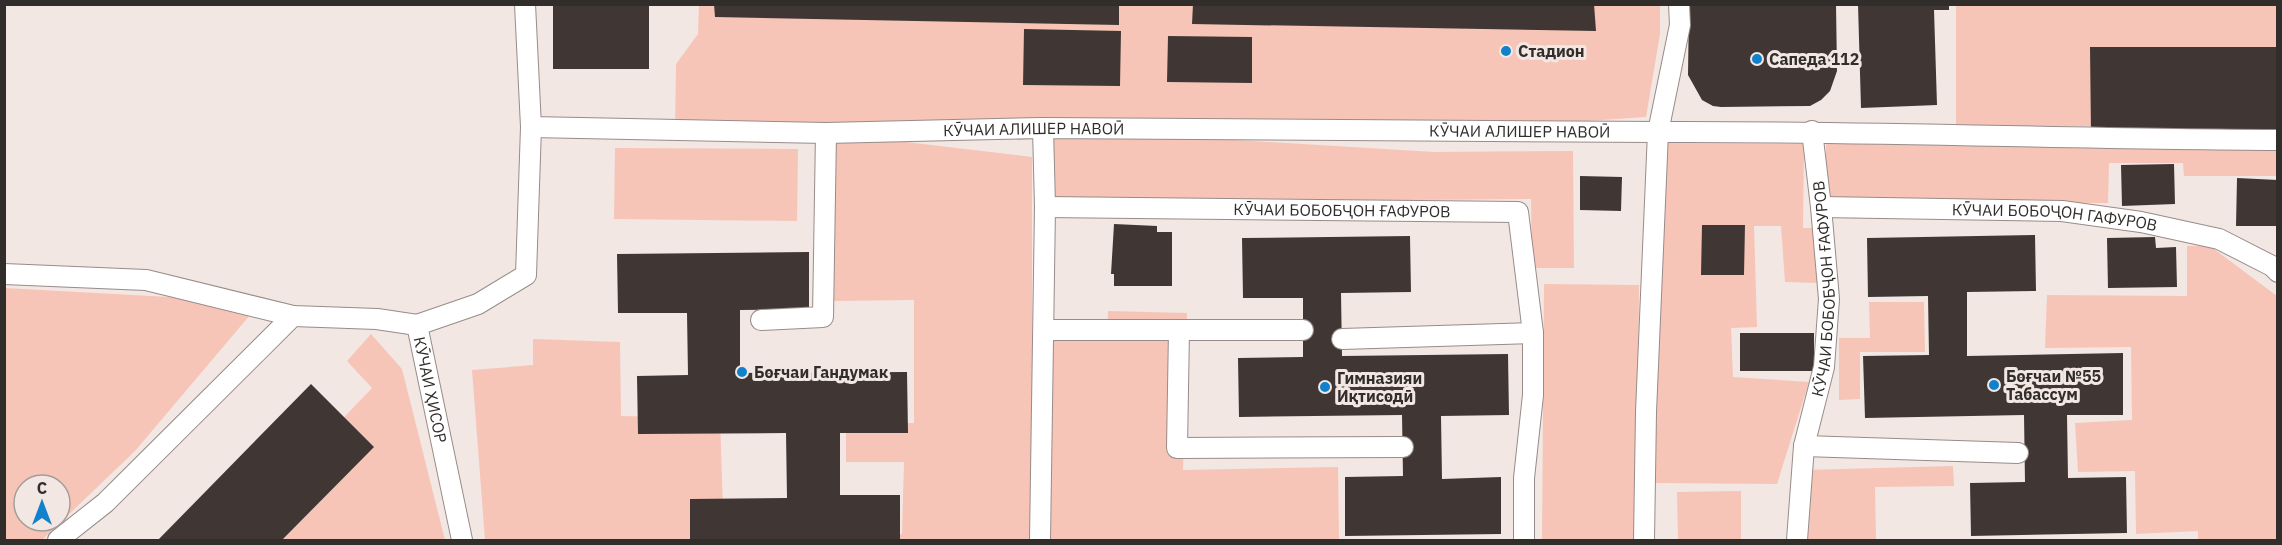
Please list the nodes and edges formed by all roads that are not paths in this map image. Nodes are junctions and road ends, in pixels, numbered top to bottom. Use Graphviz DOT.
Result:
graph roads {
  1 [pos="525,4"];
  2 [pos="1679,4"];
  3 [pos="531,127"];
  4 [pos="1043,128"];
  5 [pos="1812,131"];
  6 [pos="1658,132"];
  7 [pos="826,133"];
  8 [pos="2277,140"];
  9 [pos="1045,207"];
  10 [pos="1821,207"];
  11 [pos="2277,272"];
  12 [pos="4,274"];
  13 [pos="293,316"];
  14 [pos="761,320"];
  15 [pos="417,325"];
  16 [pos="1044,330"];
  17 [pos="1179,330"];
  18 [pos="1304,330"];
  19 [pos="1533,333"];
  20 [pos="1342,339"];
  21 [pos="1804,446"];
  22 [pos="1403,447"];
  23 [pos="2018,453"];
  24 [pos="58,540"];
  25 [pos="462,540"];
  26 [pos="1040,540"];
  27 [pos="1524,540"];
  28 [pos="1644,540"];
  29 [pos="1797,540"];
  1 -- 3 [label="lane"];
  2 -- 6 [label="lane"];
  3 -- 7 [label="lane, КӮЧАИ АЛИШЕР НАВОӢ"];
  3 -- 15 [label="lane"];
  4 -- 6 [label="lane, КӮЧАИ АЛИШЕР НАВОӢ"];
  4 -- 7 [label="lane, КӮЧАИ АЛИШЕР НАВОӢ"];
  4 -- 9 [label="lane"];
  5 -- 6 [label="lane, КӮЧАИ АЛИШЕР НАВОӢ"];
  5 -- 8 [label="lane, КӮЧАИ АЛИШЕР НАВОӢ"];
  5 -- 10 [label="lane, КӮЧАИ БОБОБҶОН ҒАФУРОВ"];
  6 -- 28 [label="lane"];
  7 -- 14 [label="lane"];
  9 -- 16 [label="lane"];
  9 -- 19 [label="lane, КӮЧАИ БОБОБҶОН ҒАФУРОВ"];
  10 -- 11 [label="lane, КӮЧАИ БОБОҶОН ГАФУРОВ"];
  10 -- 21 [label="lane, КӮЧАИ БОБОБҶОН ҒАФУРОВ"];
  12 -- 13 [label="lane, КӮЧАИ ҲИСОР"];
  13 -- 15 [label="lane, КӮЧАИ ҲИСОР"];
  13 -- 24 [label="lane"];
  15 -- 25 [label="lane, КӮЧАИ ҲИСОР"];
  16 -- 17 [label="lane"];
  16 -- 26 [label="lane"];
  17 -- 18 [label="lane"];
  17 -- 22 [label="lane"];
  19 -- 20 [label="lane"];
  19 -- 27 [label="lane, КӮЧАИ БОБОБҶОН ҒАФУРОВ"];
  21 -- 23 [label="lane"];
  21 -- 29 [label="lane, КӮЧАИ БОБОБҶОН ҒАФУРОВ"];
}
